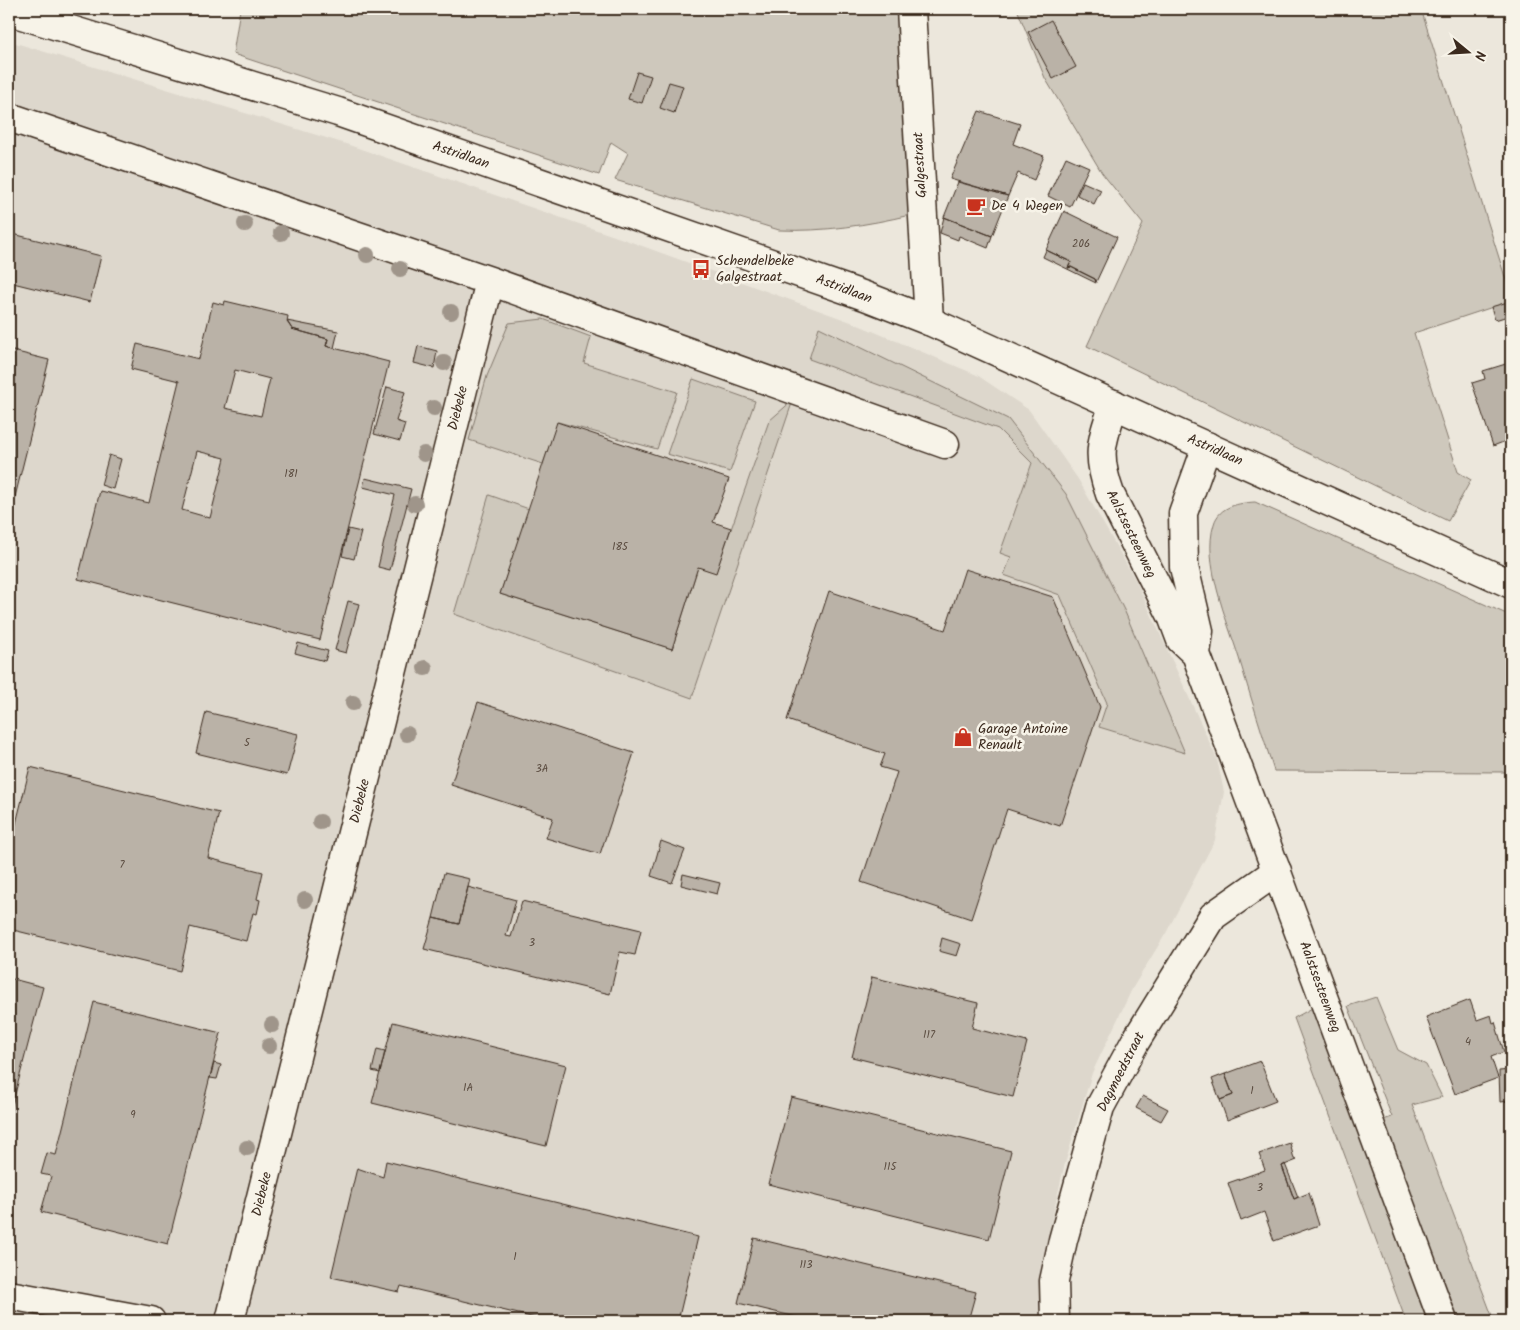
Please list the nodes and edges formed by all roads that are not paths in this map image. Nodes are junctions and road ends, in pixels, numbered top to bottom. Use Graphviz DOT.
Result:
graph roads {
  1 [pos="911,9"];
  2 [pos="9,10"];
  3 [pos="9,117"];
  4 [pos="490,281"];
  5 [pos="929,321"];
  6 [pos="1114,404"];
  7 [pos="945,444"];
  8 [pos="1207,446"];
  9 [pos="1511,584"];
  10 [pos="1196,654"];
  11 [pos="1277,870"];
  12 [pos="9,1295"];
  13 [pos="151,1321"];
  14 [pos="230,1321"];
  15 [pos="1055,1321"];
  16 [pos="1443,1321"];
  1 -- 5 [label="street, Galgestraat"];
  2 -- 5 [label="street, Astridlaan"];
  3 -- 4 [label="street"];
  4 -- 7 [label="street"];
  4 -- 14 [label="street, Diebeke"];
  5 -- 6 [label="street, Astridlaan"];
  6 -- 8 [label="street, Astridlaan"];
  6 -- 10 [label="street, Aalstsesteenweg"];
  8 -- 9 [label="street, Astridlaan"];
  8 -- 10 [label="street, Aalstsesteenweg"];
  10 -- 11 [label="street, Aalstsesteenweg"];
  11 -- 15 [label="street, Dagmoedstraat"];
  11 -- 16 [label="street, Aalstsesteenweg"];
  12 -- 13 [label="street"];
}
